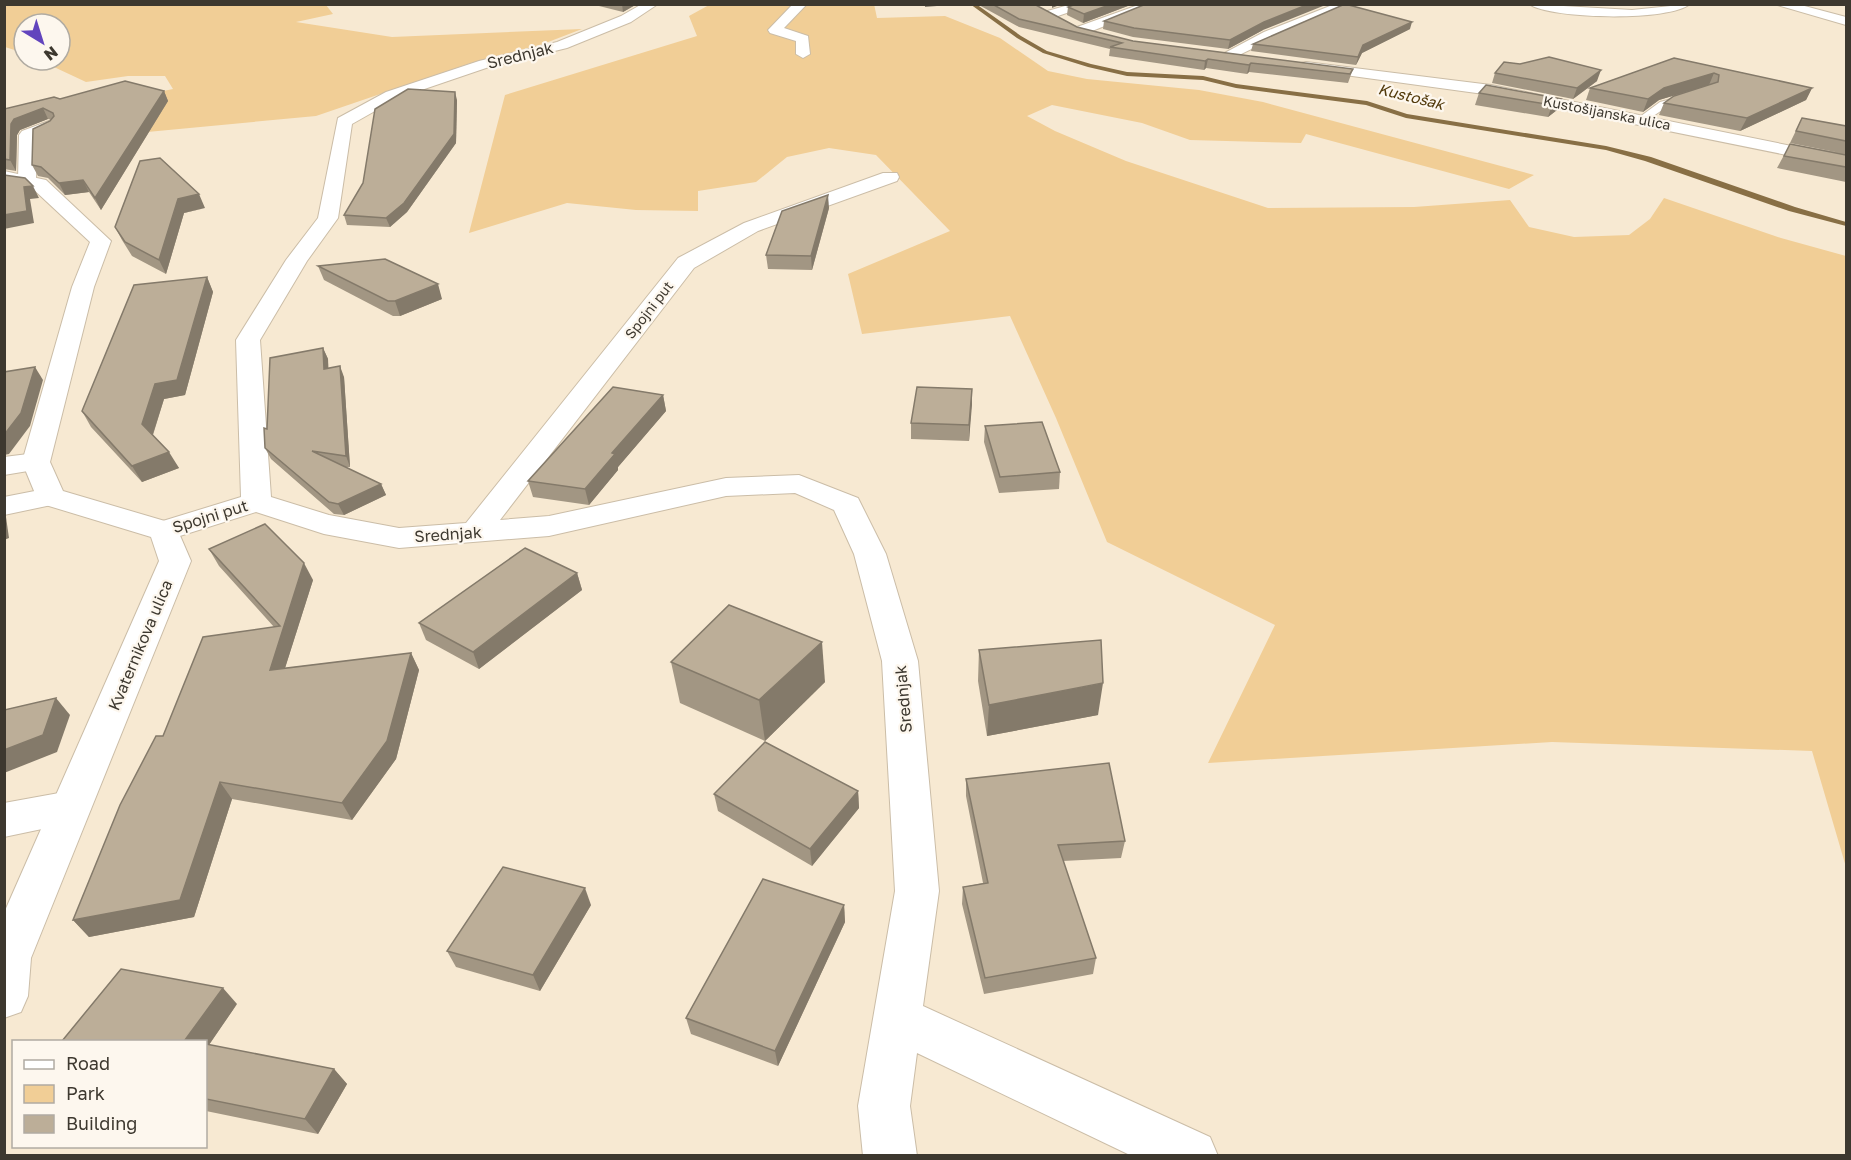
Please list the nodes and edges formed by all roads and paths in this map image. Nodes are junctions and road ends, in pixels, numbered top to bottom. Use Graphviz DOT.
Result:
graph roads {
  1 [pos="652,4"];
  2 [pos="801,4"];
  3 [pos="1088,4"];
  4 [pos="1154,4"];
  5 [pos="1348,4"];
  6 [pos="1535,4"];
  7 [pos="1684,4"];
  8 [pos="1780,4"];
  9 [pos="1036,8"];
  10 [pos="1049,15"];
  11 [pos="1846,21"];
  12 [pos="1082,30"];
  13 [pos="1107,37"];
  14 [pos="803,54"];
  15 [pos="1260,60"];
  16 [pos="1294,64"];
  17 [pos="1708,90"];
  18 [pos="1643,119"];
  19 [pos="49,126"];
  20 [pos="1846,162"];
  21 [pos="890,177"];
  22 [pos="16,178"];
  23 [pos="36,462"];
  24 [pos="4,466"];
  25 [pos="50,497"];
  26 [pos="256,502"];
  27 [pos="4,506"];
  28 [pos="164,531"];
  29 [pos="475,532"];
  30 [pos="70,808"];
  31 [pos="4,820"];
  32 [pos="4,996"];
  33 [pos="898,1019"];
  34 [pos="890,1155"];
  35 [pos="1191,1155"];
  1 -- 26 [label="street, Srednjak"];
  2 -- 14 [label="street"];
  3 -- 10 [label="street"];
  4 -- 12 [label="street"];
  5 -- 15 [label="street"];
  6 -- 7 [label="street"];
  8 -- 11 [label="street"];
  9 -- 10 [label="street"];
  10 -- 12 [label="street"];
  12 -- 13 [label="street"];
  16 -- 18 [label="street, Kustošijanska ulica"];
  17 -- 18 [label="lane"];
  18 -- 20 [label="street, Kustošijanska ulica"];
  19 -- 22 [label="street"];
  21 -- 29 [label="street, Spojni put"];
  22 -- 23 [label="street"];
  23 -- 24 [label="street"];
  23 -- 25 [label="street"];
  25 -- 27 [label="street"];
  25 -- 28 [label="street"];
  26 -- 28 [label="street, Spojni put"];
  26 -- 29 [label="street, Srednjak"];
  28 -- 30 [label="street, Kvaternikova ulica"];
  29 -- 33 [label="street, Srednjak"];
  30 -- 31 [label="street"];
  30 -- 32 [label="street, Kvaternikova ulica"];
  33 -- 34 [label="street, Srednjak"];
  33 -- 35 [label="street"];
}
